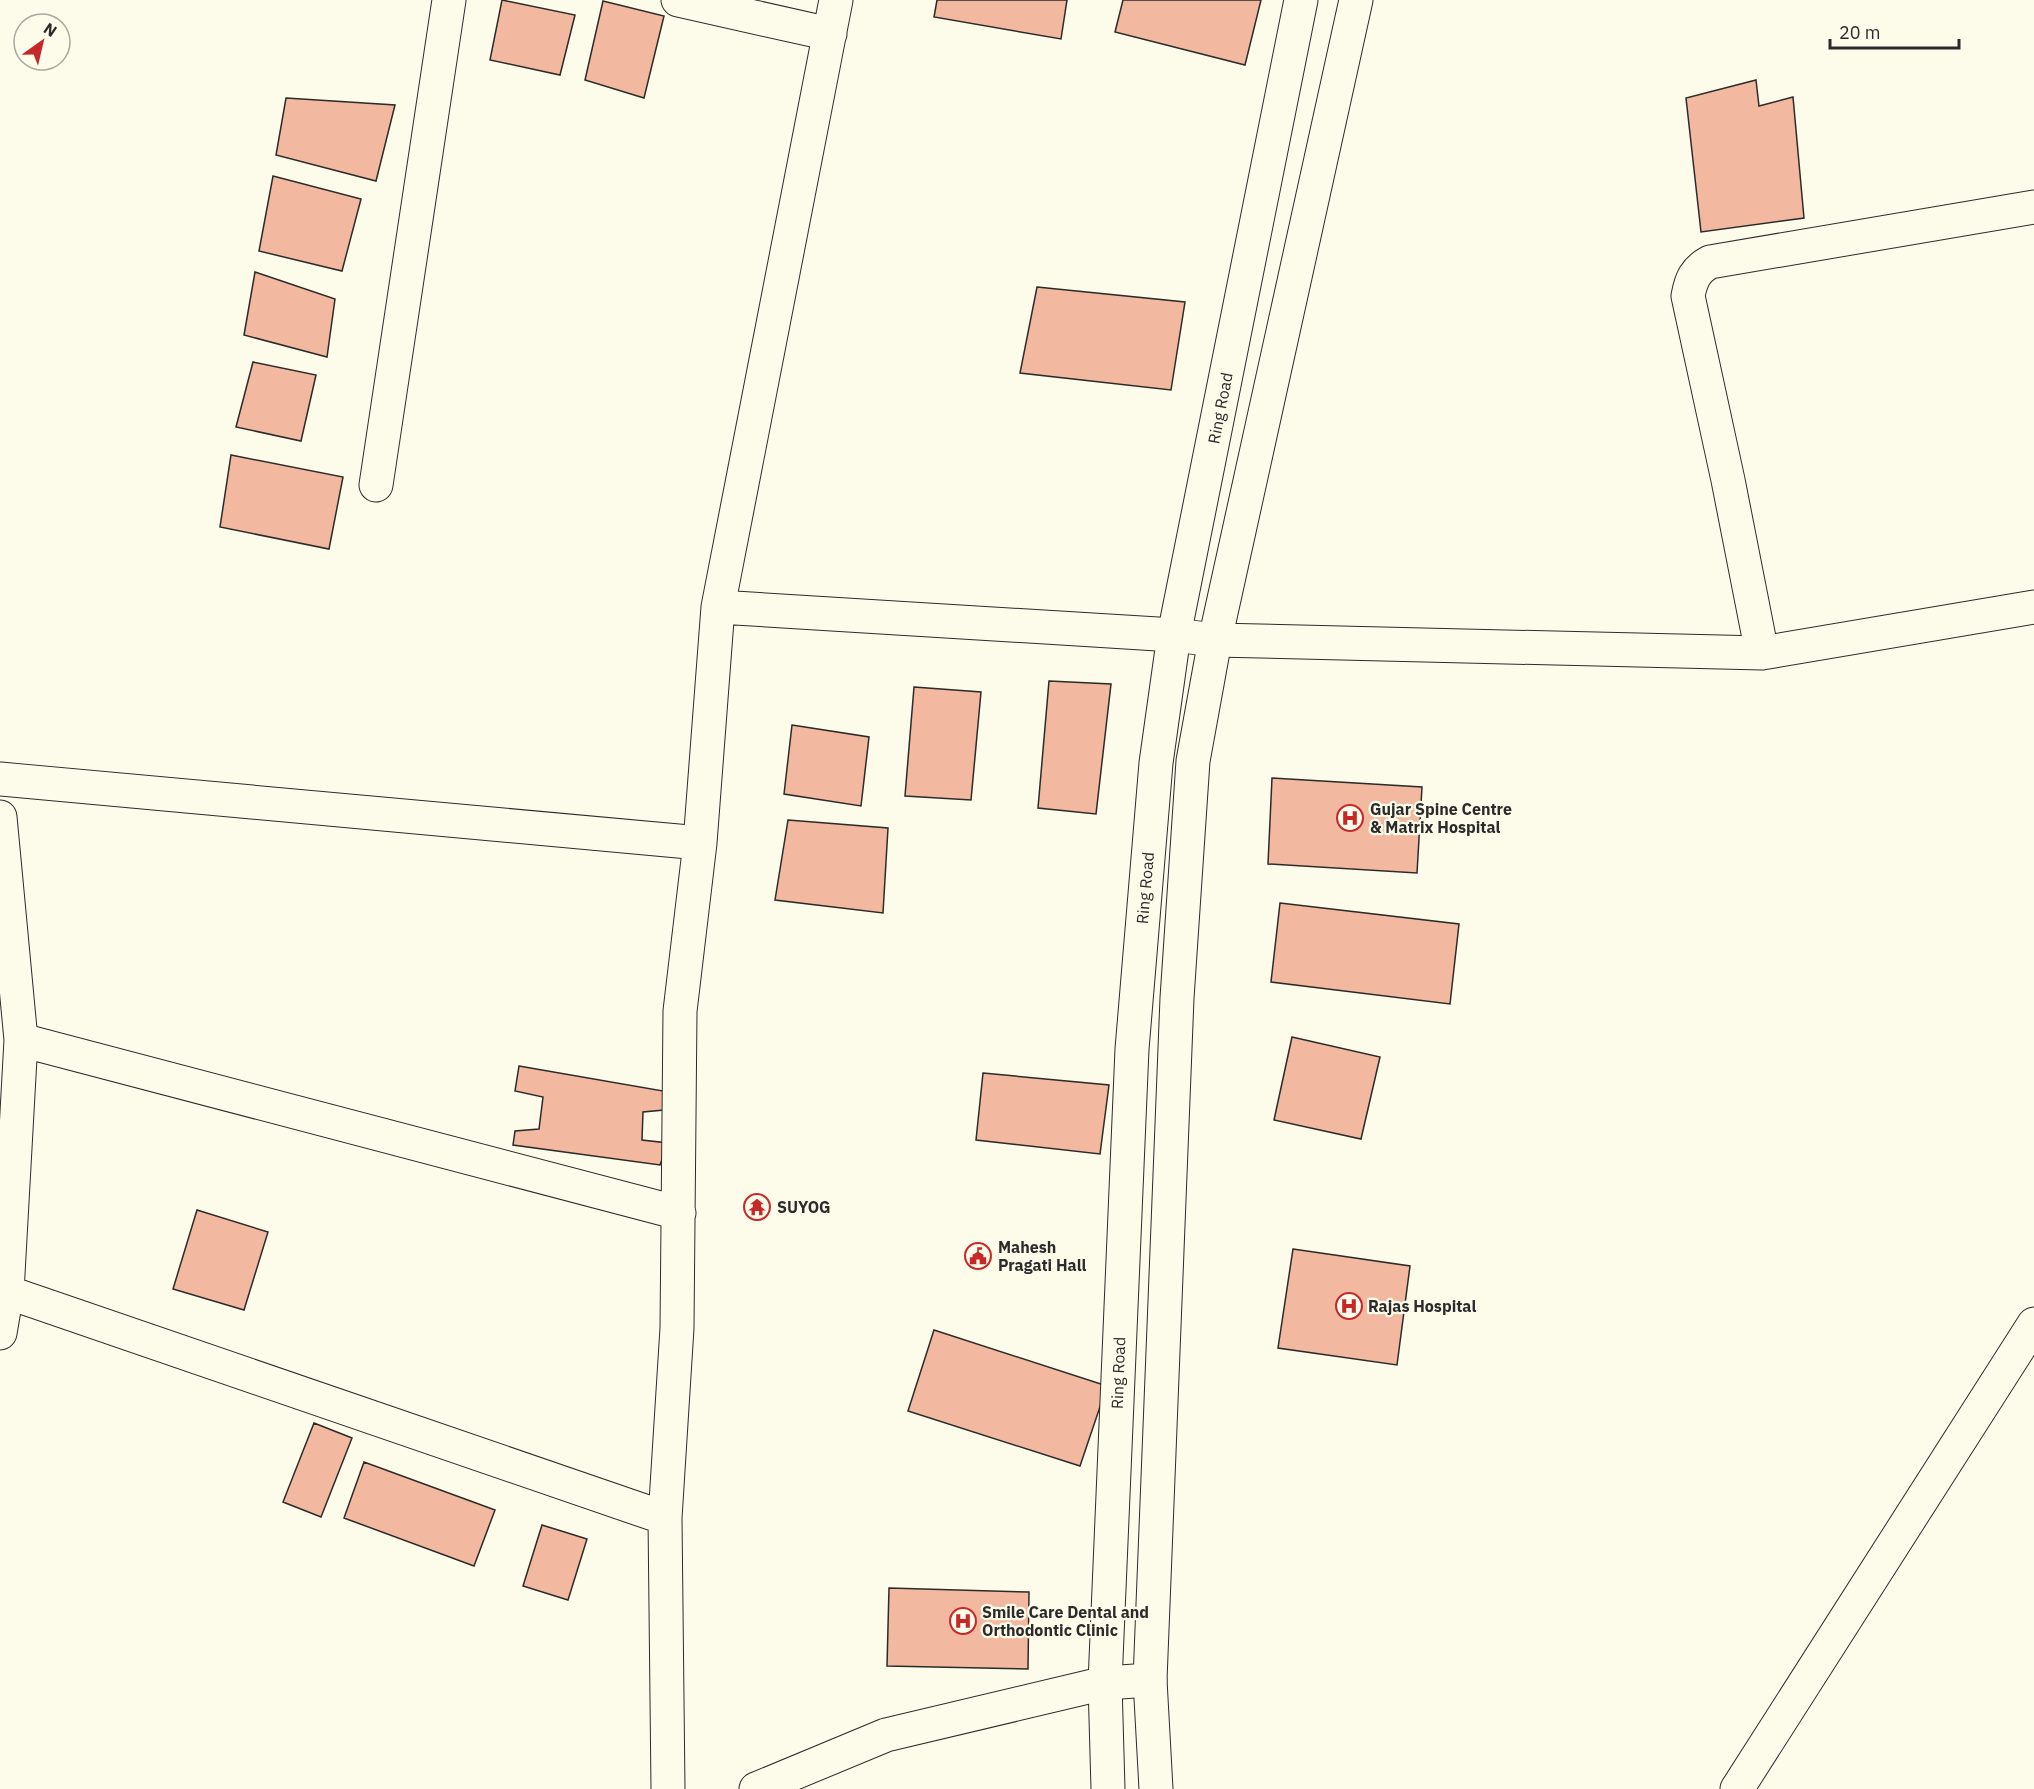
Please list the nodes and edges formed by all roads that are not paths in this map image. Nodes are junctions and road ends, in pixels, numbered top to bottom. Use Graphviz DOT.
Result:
graph roads {
  1 [pos="449,0"];
  2 [pos="678,0"];
  3 [pos="836,0"];
  4 [pos="1302,0"];
  5 [pos="1356,0"];
  6 [pos="830,34"];
  7 [pos="2034,207"];
  8 [pos="376,485"];
  9 [pos="718,607"];
  10 [pos="2034,607"];
  11 [pos="1174,635"];
  12 [pos="1215,640"];
  13 [pos="1762,653"];
  14 [pos="0,780"];
  15 [pos="0,817"];
  16 [pos="700,843"];
  17 [pos="21,1040"];
  18 [pos="679,1213"];
  19 [pos="7,1292"];
  20 [pos="2034,1324"];
  21 [pos="0,1333"];
  22 [pos="665,1518"];
  23 [pos="1150,1680"];
  24 [pos="1105,1683"];
  25 [pos="668,1789"];
  26 [pos="756,1789"];
  27 [pos="1108,1789"];
  28 [pos="1155,1789"];
  29 [pos="1737,1789"];
  1 -- 8 [label="street"];
  2 -- 6 [label="street"];
  3 -- 6 [label="street"];
  4 -- 11 [label="street, Ring Road"];
  5 -- 12 [label="street"];
  6 -- 9 [label="street"];
  7 -- 13 [label="street"];
  9 -- 11 [label="street"];
  9 -- 16 [label="street"];
  10 -- 13 [label="street"];
  11 -- 12 [label="street"];
  11 -- 24 [label="street, Ring Road"];
  12 -- 13 [label="street"];
  12 -- 23 [label="street"];
  14 -- 16 [label="street"];
  15 -- 17 [label="street"];
  16 -- 18 [label="street"];
  17 -- 18 [label="street"];
  17 -- 19 [label="street"];
  18 -- 22 [label="street"];
  19 -- 21 [label="street"];
  19 -- 22 [label="street"];
  20 -- 29 [label="street"];
  22 -- 25 [label="street"];
  23 -- 24 [label="street"];
  23 -- 28 [label="street"];
  24 -- 26 [label="street"];
  24 -- 27 [label="street, Ring Road"];
}
